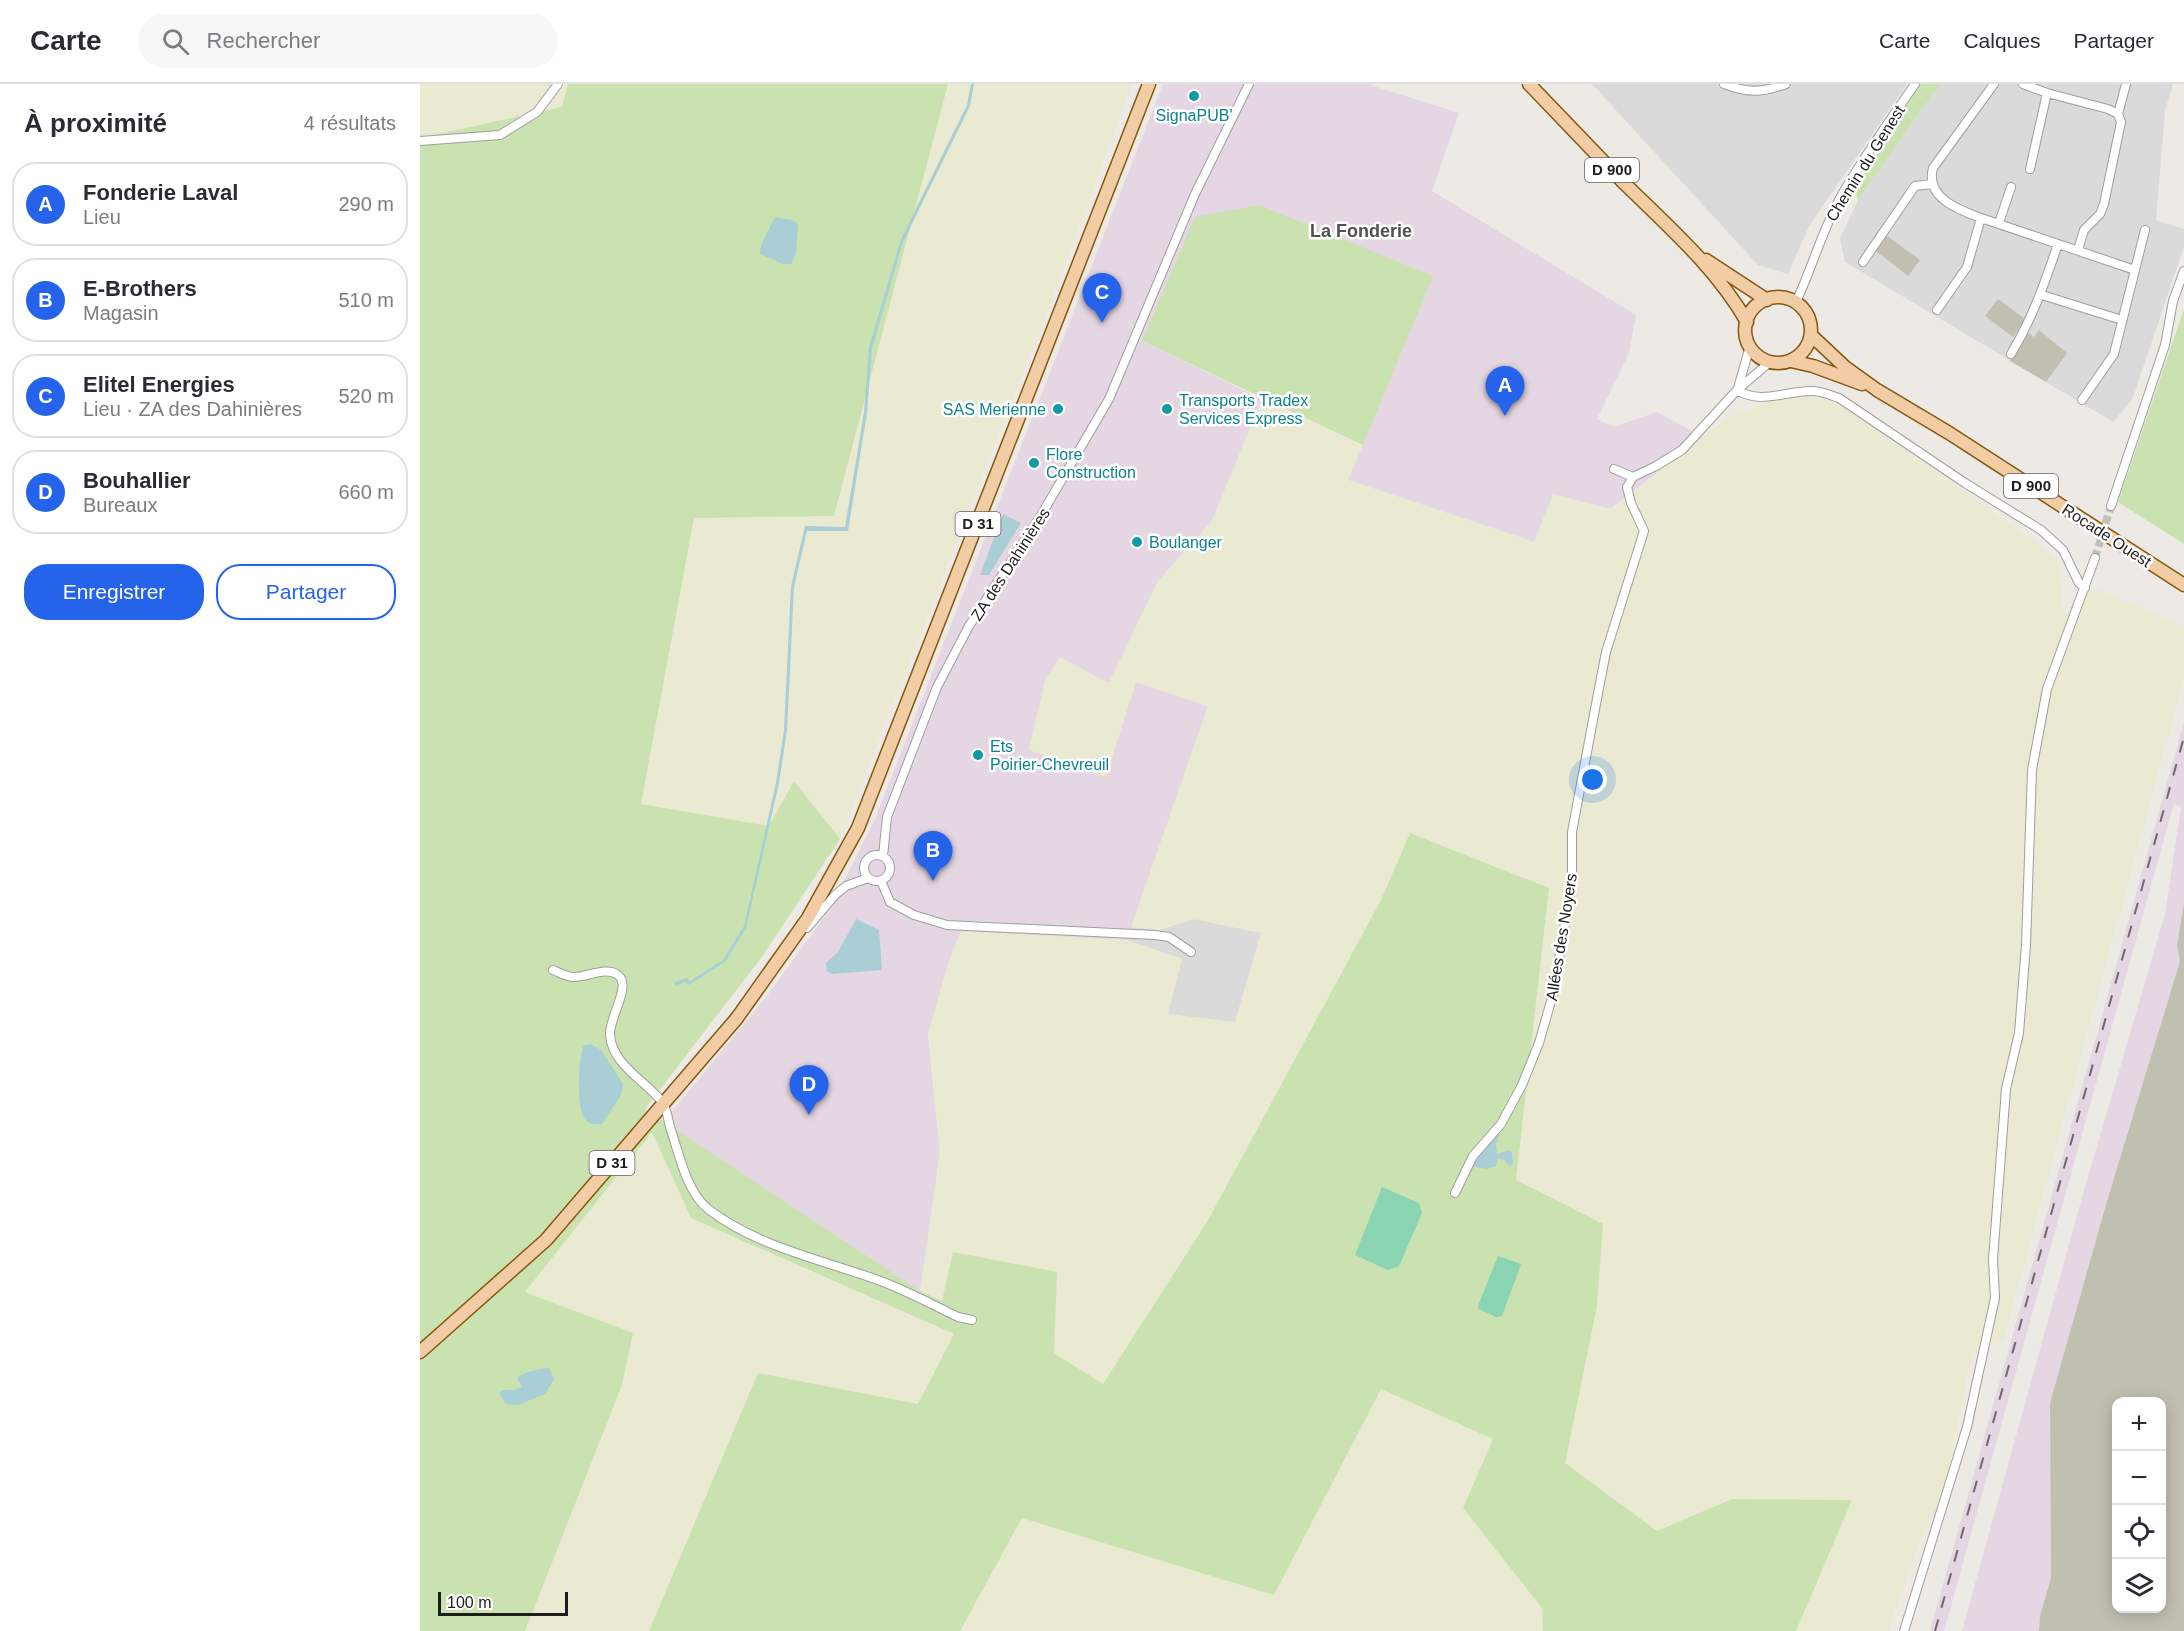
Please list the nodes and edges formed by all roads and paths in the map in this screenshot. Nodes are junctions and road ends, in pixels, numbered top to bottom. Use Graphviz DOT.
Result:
graph roads {
  1 [pos="558,84"];
  2 [pos="1149,84"];
  3 [pos="1249,84"];
  4 [pos="1529,84"];
  5 [pos="1724,84"];
  6 [pos="1786,84"];
  7 [pos="1915,84"];
  8 [pos="1994,84"];
  9 [pos="2023,84"];
  10 [pos="2126,84"];
  11 [pos="2048,93"];
  12 [pos="2118,114"];
  13 [pos="420,141"];
  14 [pos="2030,170"];
  15 [pos="1932,184"];
  16 [pos="2011,187"];
  17 [pos="1981,218"];
  18 [pos="1999,223"];
  19 [pos="2145,230"];
  20 [pos="2058,244"];
  21 [pos="2078,250"];
  22 [pos="1697,255"];
  23 [pos="1863,262"];
  24 [pos="2135,270"];
  25 [pos="2184,272"];
  26 [pos="2042,295"];
  27 [pos="1767,300"];
  28 [pos="1796,302"];
  29 [pos="1937,310"];
  30 [pos="2122,320"];
  31 [pos="1747,322"];
  32 [pos="1811,335"];
  33 [pos="1750,346"];
  34 [pos="2011,354"];
  35 [pos="1791,361"];
  36 [pos="1770,362"];
  37 [pos="1737,390"];
  38 [pos="1877,390"];
  39 [pos="2082,400"];
  40 [pos="1614,469"];
  41 [pos="1633,477"];
  42 [pos="2111,506"];
  43 [pos="2095,558"];
  44 [pos="2184,585"];
  45 [pos="2085,588"];
  46 [pos="883,856"];
  47 [pos="868,878"];
  48 [pos="881,881"];
  49 [pos="1191,952"];
  50 [pos="784,954"];
  51 [pos="553,970"];
  52 [pos="664,1103"];
  53 [pos="1455,1193"];
  54 [pos="972,1320"];
  55 [pos="420,1352"];
  56 [pos="1904,1631"];
  1 -- 13 [label="street"];
  2 -- 50 [label="main road, D 31"];
  3 -- 46 [label="street, ZA des Dahinières"];
  4 -- 22 [label="main road, D 900"];
  5 -- 6 [label="street"];
  7 -- 28 [label="street, Chemin du Genest"];
  8 -- 15 [label="street"];
  9 -- 11 [label="street"];
  10 -- 12 [label="street"];
  11 -- 12 [label="street"];
  11 -- 14 [label="street"];
  12 -- 21 [label="street"];
  15 -- 17 [label="street"];
  15 -- 23 [label="street"];
  16 -- 18 [label="street"];
  17 -- 18 [label="street"];
  17 -- 29 [label="street"];
  18 -- 20 [label="street"];
  19 -- 24 [label="street"];
  20 -- 21 [label="street"];
  20 -- 26 [label="street"];
  21 -- 24 [label="street"];
  22 -- 27 [label="main road, D 900"];
  22 -- 31 [label="main road, D 900"];
  24 -- 30 [label="street"];
  25 -- 42 [label="street"];
  26 -- 30 [label="street"];
  26 -- 34 [label="street"];
  27 -- 28 [label="main road"];
  27 -- 31 [label="main road"];
  28 -- 32 [label="main road"];
  30 -- 39 [label="street"];
  31 -- 33 [label="main road"];
  32 -- 35 [label="main road"];
  32 -- 38 [label="main road, Rocade Ouest / D 900"];
  33 -- 36 [label="main road"];
  33 -- 37 [label="street"];
  35 -- 36 [label="main road"];
  35 -- 38 [label="main road, Rocade Ouest / D 900"];
  36 -- 37 [label="street"];
  37 -- 41 [label="street"];
  37 -- 45 [label="street"];
  38 -- 44 [label="main road, Rocade Ouest / D 900"];
  40 -- 41 [label="street"];
  41 -- 53 [label="street, Allées des Noyers"];
  43 -- 45 [label="street"];
  45 -- 56 [label="street"];
  46 -- 47 [label="street"];
  46 -- 48 [label="street"];
  47 -- 48 [label="street"];
  47 -- 50 [label="street"];
  48 -- 49 [label="street"];
  50 -- 52 [label="main road, D 31"];
  51 -- 52 [label="street"];
  52 -- 54 [label="street"];
  52 -- 55 [label="main road, D 31"];
}
